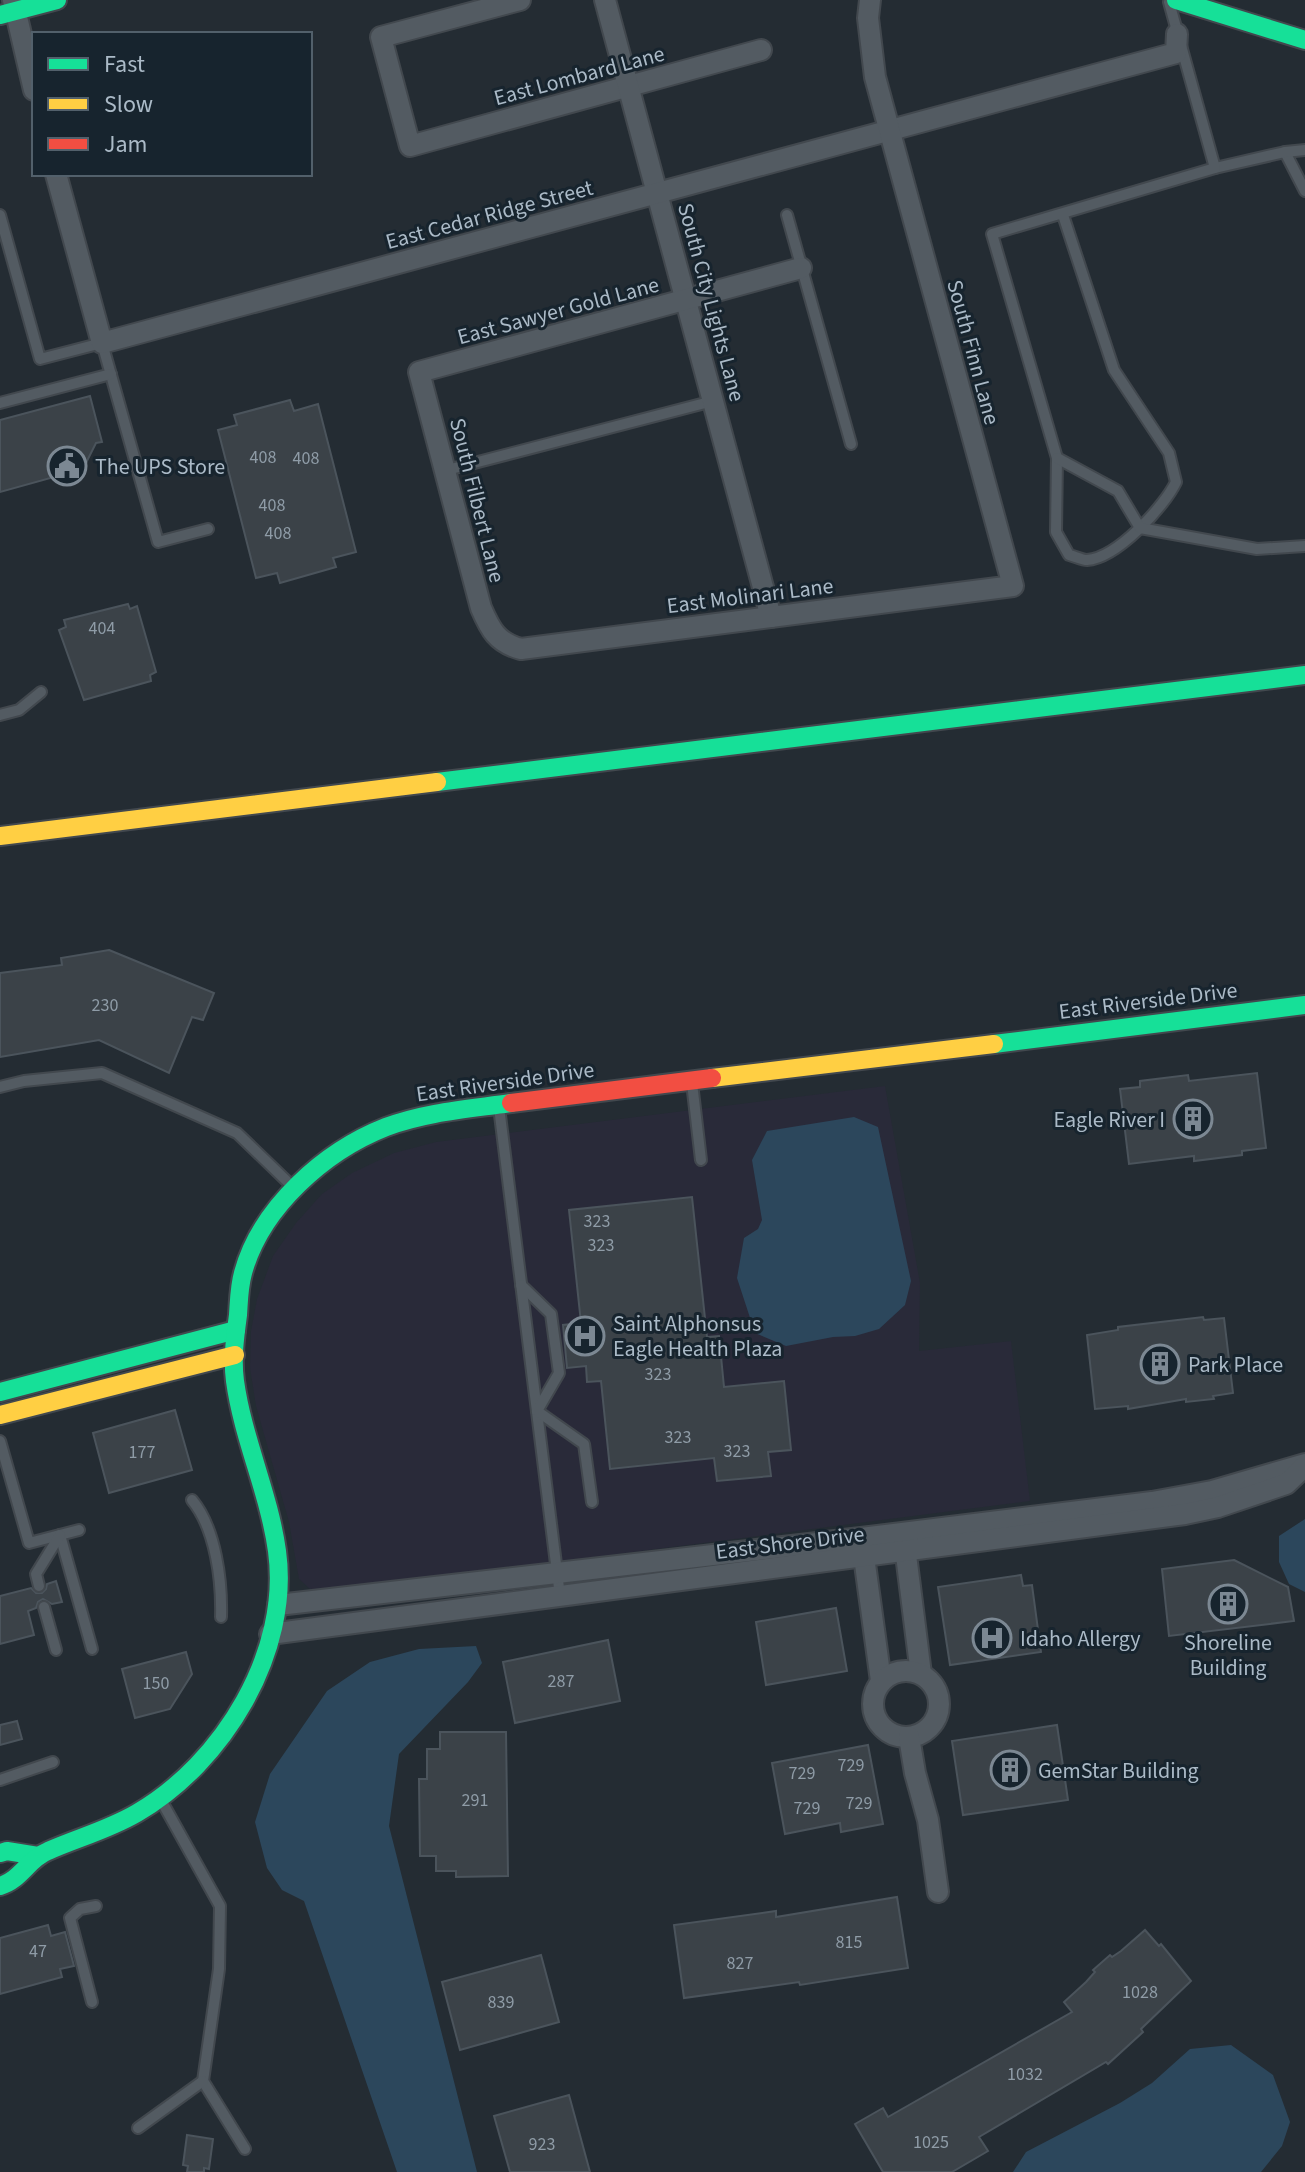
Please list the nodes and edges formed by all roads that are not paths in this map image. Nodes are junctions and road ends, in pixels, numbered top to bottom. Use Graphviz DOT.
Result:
graph roads {
  1 [pos="57,0"];
  2 [pos="520,0"];
  3 [pos="605,0"];
  4 [pos="870,0"];
  5 [pos="1168,0"];
  6 [pos="1176,0"];
  7 [pos="10,9"];
  8 [pos="1177,34"];
  9 [pos="1305,40"];
  10 [pos="761,50"];
  11 [pos="32,83"];
  12 [pos="629,86"];
  13 [pos="889,130"];
  14 [pos="1305,150"];
  15 [pos="1285,152"];
  16 [pos="1215,168"];
  17 [pos="57,176"];
  18 [pos="1305,191"];
  19 [pos="658,193"];
  20 [pos="0,215"];
  21 [pos="787,215"];
  22 [pos="1063,215"];
  23 [pos="801,268"];
  24 [pos="687,300"];
  25 [pos="102,343"];
  26 [pos="419,372"];
  27 [pos="111,374"];
  28 [pos="713,401"];
  29 [pos="0,403"];
  30 [pos="851,444"];
  31 [pos="1057,458"];
  32 [pos="447,470"];
  33 [pos="1140,528"];
  34 [pos="208,529"];
  35 [pos="1305,546"];
  36 [pos="1013,586"];
  37 [pos="771,617"];
  38 [pos="496,637"];
  39 [pos="1305,675"];
  40 [pos="41,692"];
  41 [pos="0,715"];
  42 [pos="0,836"];
  43 [pos="1305,1005"];
  44 [pos="692,1081"];
  45 [pos="0,1087"];
  46 [pos="498,1105"];
  47 [pos="701,1160"];
  48 [pos="293,1187"];
  49 [pos="521,1285"];
  50 [pos="236,1330"];
  51 [pos="235,1355"];
  52 [pos="0,1392"];
  53 [pos="537,1411"];
  54 [pos="0,1415"];
  55 [pos="0,1441"];
  56 [pos="1305,1465"];
  57 [pos="192,1500"];
  58 [pos="592,1502"];
  59 [pos="79,1530"];
  60 [pos="60,1535"];
  61 [pos="904,1542"];
  62 [pos="862,1547"];
  63 [pos="557,1574"];
  64 [pos="39,1586"];
  65 [pos="560,1596"];
  66 [pos="278,1605"];
  67 [pos="44,1607"];
  68 [pos="221,1617"];
  69 [pos="270,1634"];
  70 [pos="92,1649"];
  71 [pos="56,1650"];
  72 [pos="921,1674"];
  73 [pos="881,1681"];
  74 [pos="909,1737"];
  75 [pos="53,1762"];
  76 [pos="0,1780"];
  77 [pos="160,1798"];
  78 [pos="0,1853"];
  79 [pos="38,1856"];
  80 [pos="0,1886"];
  81 [pos="938,1892"];
  82 [pos="96,1906"];
  83 [pos="92,2002"];
  84 [pos="203,2081"];
  85 [pos="138,2128"];
  86 [pos="245,2149"];
  1 -- 7 [label="main road"];
  2 -- 12 [label="street, East Lombard Lane"];
  3 -- 12 [label="street, South City Lights Lane"];
  4 -- 13 [label="street, South Finn Lane"];
  5 -- 8 [label="lane"];
  6 -- 9 [label="main road"];
  7 -- 11 [label="street"];
  8 -- 13 [label="street, East Cedar Ridge Street"];
  8 -- 16 [label="lane"];
  10 -- 12 [label="street, East Lombard Lane"];
  12 -- 19 [label="street, South City Lights Lane"];
  13 -- 19 [label="street, East Cedar Ridge Street"];
  13 -- 36 [label="street, South Finn Lane"];
  14 -- 15 [label="lane"];
  15 -- 16 [label="lane"];
  15 -- 18 [label="lane"];
  16 -- 22 [label="lane"];
  17 -- 25 [label="street"];
  19 -- 24 [label="street, South City Lights Lane"];
  19 -- 25 [label="street, East Cedar Ridge Street"];
  20 -- 25 [label="lane"];
  21 -- 23 [label="lane"];
  22 -- 31 [label="lane"];
  22 -- 33 [label="lane"];
  23 -- 24 [label="street, East Sawyer Gold Lane"];
  23 -- 30 [label="lane"];
  24 -- 26 [label="street, East Sawyer Gold Lane"];
  24 -- 28 [label="street, South City Lights Lane"];
  25 -- 27 [label="lane"];
  26 -- 32 [label="street, South Filbert Lane"];
  27 -- 29 [label="lane"];
  27 -- 34 [label="lane"];
  28 -- 32 [label="lane"];
  28 -- 37 [label="street, South City Lights Lane"];
  31 -- 33 [label="lane"];
  31 -- 33 [label="lane"];
  32 -- 38 [label="street, South Filbert Lane"];
  33 -- 35 [label="lane"];
  36 -- 37 [label="street, East Molinari Lane"];
  37 -- 38 [label="street, East Molinari Lane"];
  39 -- 42 [label="main road"];
  40 -- 41 [label="lane"];
  43 -- 44 [label="main road, East Riverside Drive"];
  44 -- 46 [label="main road, East Riverside Drive"];
  44 -- 47 [label="lane"];
  45 -- 48 [label="lane"];
  46 -- 48 [label="main road, East Riverside Drive"];
  46 -- 49 [label="lane"];
  48 -- 50 [label="main road, East Riverside Drive"];
  49 -- 53 [label="lane"];
  49 -- 53 [label="lane"];
  50 -- 51 [label="main road, East Riverside Drive"];
  50 -- 52 [label="main road"];
  51 -- 54 [label="main road"];
  51 -- 66 [label="main road, East Riverside Drive"];
  53 -- 58 [label="lane"];
  53 -- 63 [label="lane"];
  55 -- 60 [label="lane"];
  56 -- 61 [label="street, East Shore Drive"];
  57 -- 68 [label="lane"];
  59 -- 60 [label="lane"];
  60 -- 64 [label="lane"];
  60 -- 70 [label="lane"];
  61 -- 62 [label="street, East Shore Drive"];
  61 -- 72 [label="street"];
  62 -- 63 [label="street, East Shore Drive"];
  62 -- 65 [label="street, East Shore Drive"];
  62 -- 73 [label="street"];
  63 -- 65 [label="lane"];
  63 -- 66 [label="street, East Shore Drive"];
  65 -- 69 [label="street, East Shore Drive"];
  66 -- 69 [label="main road, East Riverside Drive"];
  67 -- 71 [label="lane"];
  69 -- 77 [label="main road, East Riverside Drive"];
  72 -- 73 [label="street"];
  72 -- 74 [label="street"];
  73 -- 74 [label="street"];
  74 -- 81 [label="street"];
  75 -- 76 [label="lane"];
  77 -- 79 [label="main road, East Riverside Drive"];
  77 -- 84 [label="lane"];
  78 -- 79 [label="main road, East Riverside Drive"];
  79 -- 80 [label="main road, East Riverside Drive"];
  82 -- 83 [label="lane"];
  84 -- 85 [label="lane"];
  84 -- 86 [label="lane"];
}
